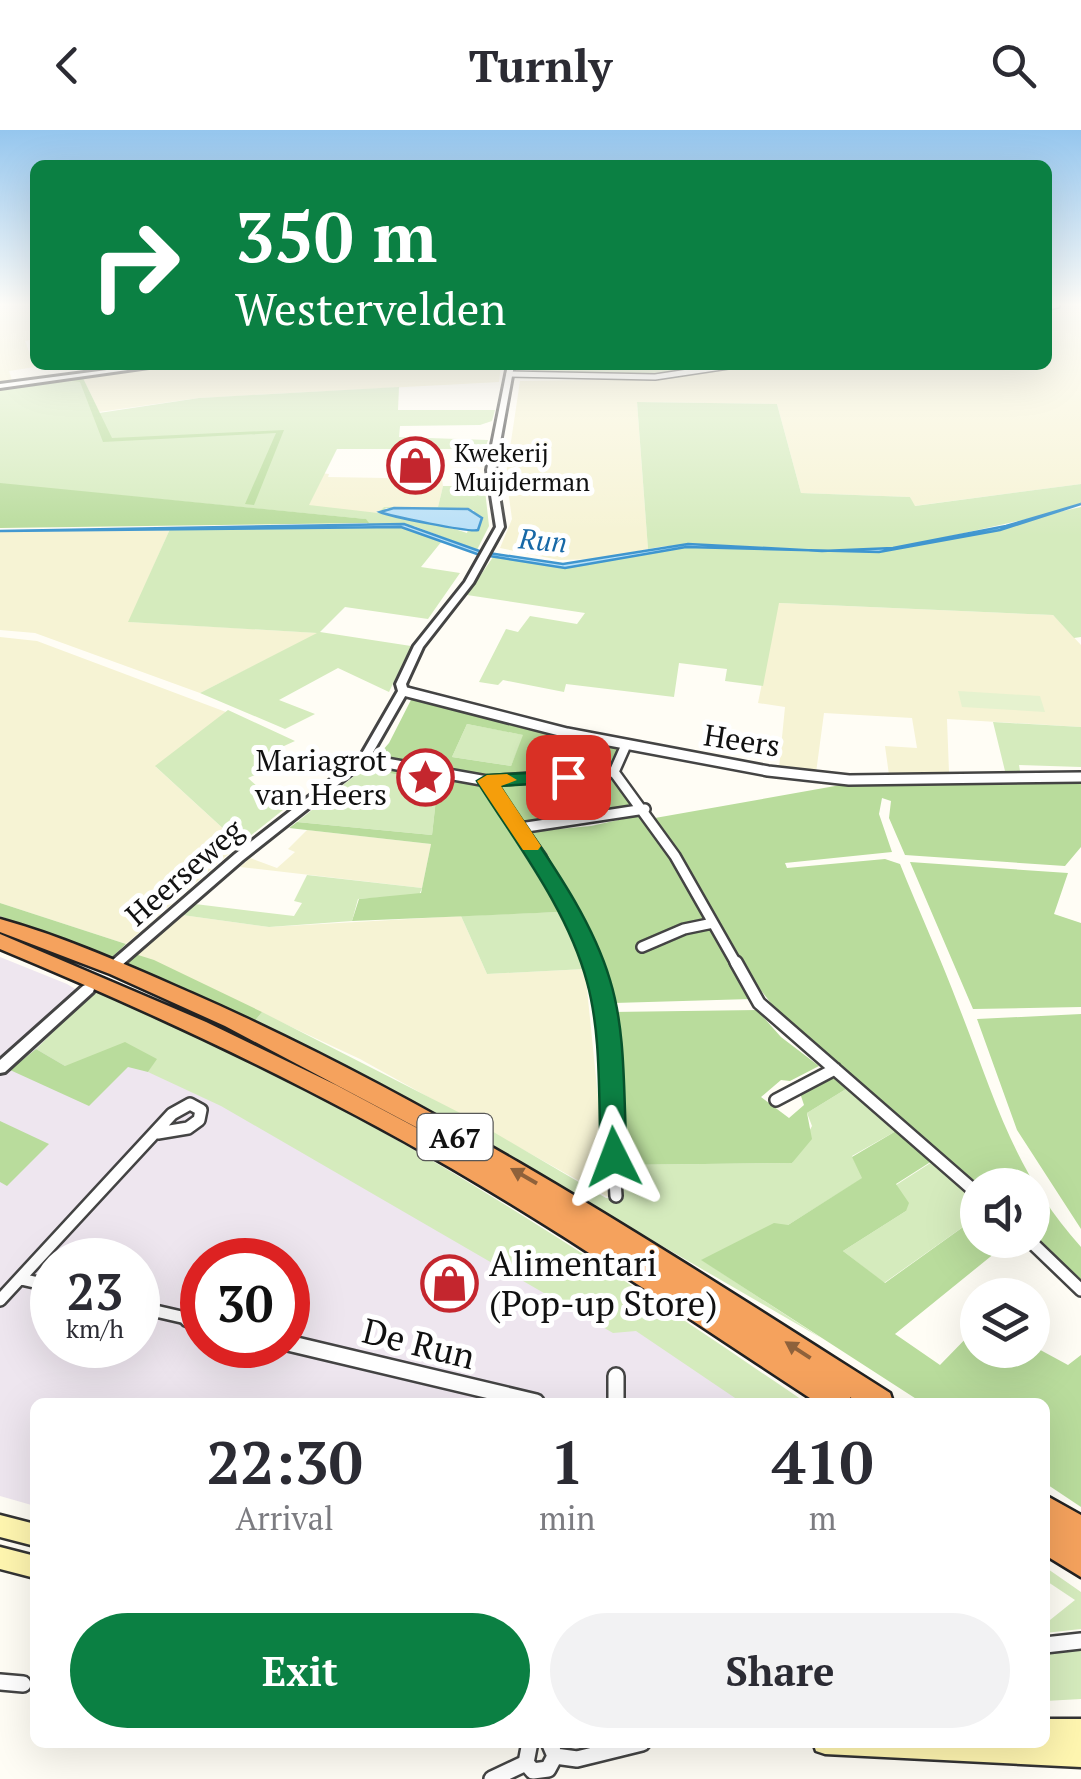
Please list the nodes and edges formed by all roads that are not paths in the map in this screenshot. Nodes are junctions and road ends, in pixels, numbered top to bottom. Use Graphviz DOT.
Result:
graph roads {
  1 [pos="31,382"];
  2 [pos="508,382"];
  3 [pos="0,386"];
  4 [pos="403,691"];
  5 [pos="626,745"];
  6 [pos="364,759"];
  7 [pos="614,772"];
  8 [pos="1081,777"];
  9 [pos="487,781"];
  10 [pos="644,809"];
  11 [pos="520,828"];
  12 [pos="713,923"];
  13 [pos="0,925"];
  14 [pos="0,941"];
  15 [pos="642,947"];
  16 [pos="118,962"];
  17 [pos="88,989"];
  18 [pos="0,1068"];
  19 [pos="835,1069"];
  20 [pos="776,1100"];
  21 [pos="158,1133"];
  22 [pos="960,1178"];
  23 [pos="616,1196"];
  24 [pos="1048,1258"];
  25 [pos="21,1279"];
  26 [pos="30,1281"];
  27 [pos="1081,1290"];
  28 [pos="0,1300"];
  29 [pos="310,1348"];
  30 [pos="616,1376"];
  31 [pos="519,1398"];
  32 [pos="616,1398"];
  33 [pos="832,1398"];
  34 [pos="874,1398"];
  35 [pos="1050,1512"];
  36 [pos="0,1526"];
  37 [pos="1081,1532"];
  38 [pos="30,1535"];
  39 [pos="1050,1541"];
  40 [pos="0,1558"];
  41 [pos="1081,1562"];
  42 [pos="30,1567"];
  43 [pos="1081,1642"];
  44 [pos="1050,1645"];
  45 [pos="0,1682"];
  46 [pos="23,1684"];
  47 [pos="1050,1731"];
  48 [pos="1081,1731"];
  49 [pos="529,1748"];
  50 [pos="621,1748"];
  51 [pos="943,1748"];
  52 [pos="552,1749"];
  53 [pos="1081,1755"];
  54 [pos="526,1763"];
  55 [pos="492,1779"];
  1 -- 3 [label="street"];
  2 -- 4 [label="street, Heerseweg"];
  4 -- 5 [label="street, Heers"];
  4 -- 6 [label="street, Heerseweg"];
  5 -- 7 [label="street"];
  5 -- 8 [label="street, Heers"];
  6 -- 9 [label="street"];
  6 -- 16 [label="street, Heerseweg"];
  7 -- 9 [label="street"];
  7 -- 10 [label="street"];
  9 -- 11 [label="street"];
  10 -- 11 [label="street"];
  10 -- 12 [label="street"];
  11 -- 23 [label="street"];
  12 -- 15 [label="street"];
  12 -- 19 [label="street"];
  34 -- 13 [label="highway, A67, one-way"];
  14 -- 33 [label="highway, A67"];
  17 -- 18 [label="street"];
  19 -- 20 [label="street"];
  19 -- 22 [label="street"];
  21 -- 25 [label="street"];
  24 -- 27 [label="street"];
  25 -- 26 [label="street"];
  25 -- 28 [label="street"];
  29 -- 31 [label="street, De Run"];
  30 -- 32 [label="street"];
  35 -- 37 [label="highway"];
  36 -- 38 [label="main road"];
  39 -- 41 [label="highway"];
  40 -- 42 [label="main road"];
  43 -- 44 [label="street"];
  45 -- 46 [label="street"];
  47 -- 48 [label="main road"];
  49 -- 54 [label="street"];
  50 -- 52 [label="street"];
  51 -- 53 [label="main road"];
  52 -- 54 [label="street"];
  54 -- 55 [label="street"];
}
